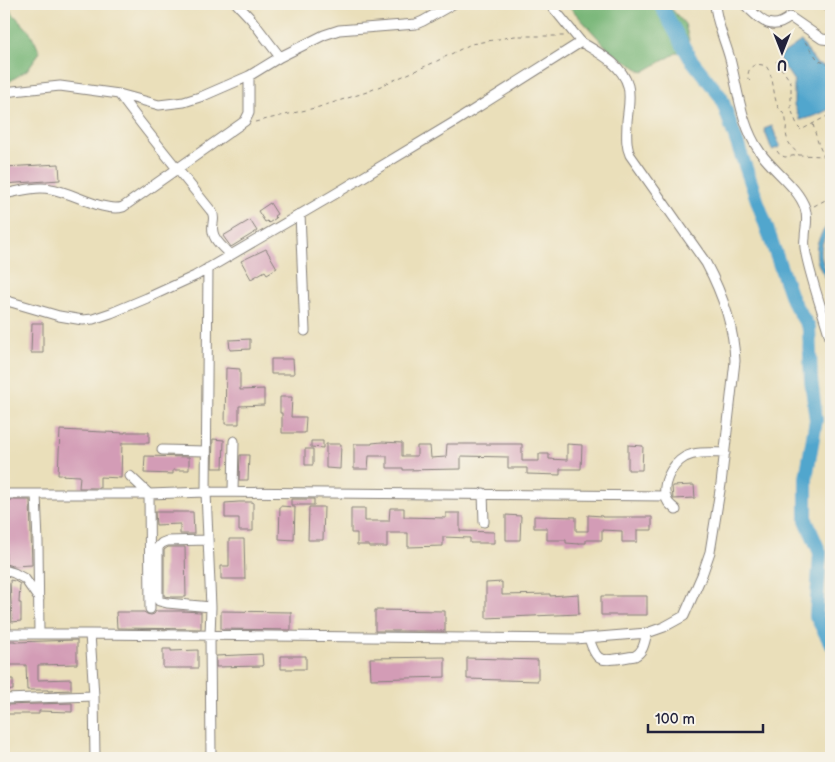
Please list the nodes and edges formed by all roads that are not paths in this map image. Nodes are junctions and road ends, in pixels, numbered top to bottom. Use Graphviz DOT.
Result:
graph roads {
  1 [pos="237,4"];
  2 [pos="453,4"];
  3 [pos="550,4"];
  4 [pos="715,4"];
  5 [pos="744,4"];
  6 [pos="826,4"];
  7 [pos="831,9"];
  8 [pos="579,39"];
  9 [pos="831,40"];
  10 [pos="280,57"];
  11 [pos="250,76"];
  12 [pos="4,92"];
  13 [pos="119,94"];
  14 [pos="178,169"];
  15 [pos="4,194"];
  16 [pos="300,214"];
  17 [pos="230,255"];
  18 [pos="208,268"];
  19 [pos="4,300"];
  20 [pos="305,331"];
  21 [pos="831,342"];
  22 [pos="234,440"];
  23 [pos="162,450"];
  24 [pos="206,451"];
  25 [pos="725,453"];
  26 [pos="130,476"];
  27 [pos="206,492"];
  28 [pos="233,492"];
  29 [pos="36,494"];
  30 [pos="149,494"];
  31 [pos="483,494"];
  32 [pos="666,496"];
  33 [pos="4,497"];
  34 [pos="676,510"];
  35 [pos="484,522"];
  36 [pos="208,540"];
  37 [pos="4,570"];
  38 [pos="4,586"];
  39 [pos="39,600"];
  40 [pos="211,607"];
  41 [pos="150,610"];
  42 [pos="647,633"];
  43 [pos="5,634"];
  44 [pos="39,634"];
  45 [pos="90,634"];
  46 [pos="210,636"];
  47 [pos="589,638"];
  48 [pos="94,696"];
  49 [pos="4,698"];
  50 [pos="95,758"];
  51 [pos="211,758"];
  1 -- 10 [label="street"];
  2 -- 10 [label="street"];
  3 -- 8 [label="street"];
  4 -- 21 [label="street"];
  5 -- 9 [label="street"];
  6 -- 7 [label="street"];
  8 -- 16 [label="street"];
  8 -- 25 [label="street"];
  10 -- 11 [label="street"];
  11 -- 13 [label="street"];
  11 -- 14 [label="street"];
  12 -- 13 [label="street"];
  13 -- 14 [label="street"];
  14 -- 15 [label="street"];
  14 -- 17 [label="street"];
  16 -- 17 [label="street"];
  16 -- 20 [label="street"];
  17 -- 18 [label="street"];
  18 -- 19 [label="street"];
  18 -- 24 [label="street"];
  22 -- 28 [label="street"];
  23 -- 24 [label="street"];
  24 -- 27 [label="street"];
  25 -- 32 [label="street"];
  25 -- 42 [label="street"];
  26 -- 30 [label="street"];
  27 -- 28 [label="street"];
  27 -- 30 [label="street"];
  27 -- 36 [label="street"];
  28 -- 31 [label="street"];
  29 -- 30 [label="street"];
  29 -- 33 [label="street"];
  29 -- 39 [label="street"];
  30 -- 41 [label="street"];
  31 -- 32 [label="street"];
  31 -- 35 [label="street"];
  32 -- 34 [label="street"];
  36 -- 40 [label="street"];
  36 -- 40 [label="street"];
  37 -- 39 [label="street"];
  38 -- 43 [label="street"];
  39 -- 44 [label="street"];
  40 -- 46 [label="street"];
  42 -- 47 [label="street"];
  42 -- 47 [label="street"];
  43 -- 44 [label="street"];
  44 -- 45 [label="street"];
  45 -- 46 [label="street"];
  45 -- 48 [label="street"];
  46 -- 47 [label="street"];
  46 -- 51 [label="street"];
  48 -- 49 [label="street"];
  48 -- 50 [label="street"];
}
